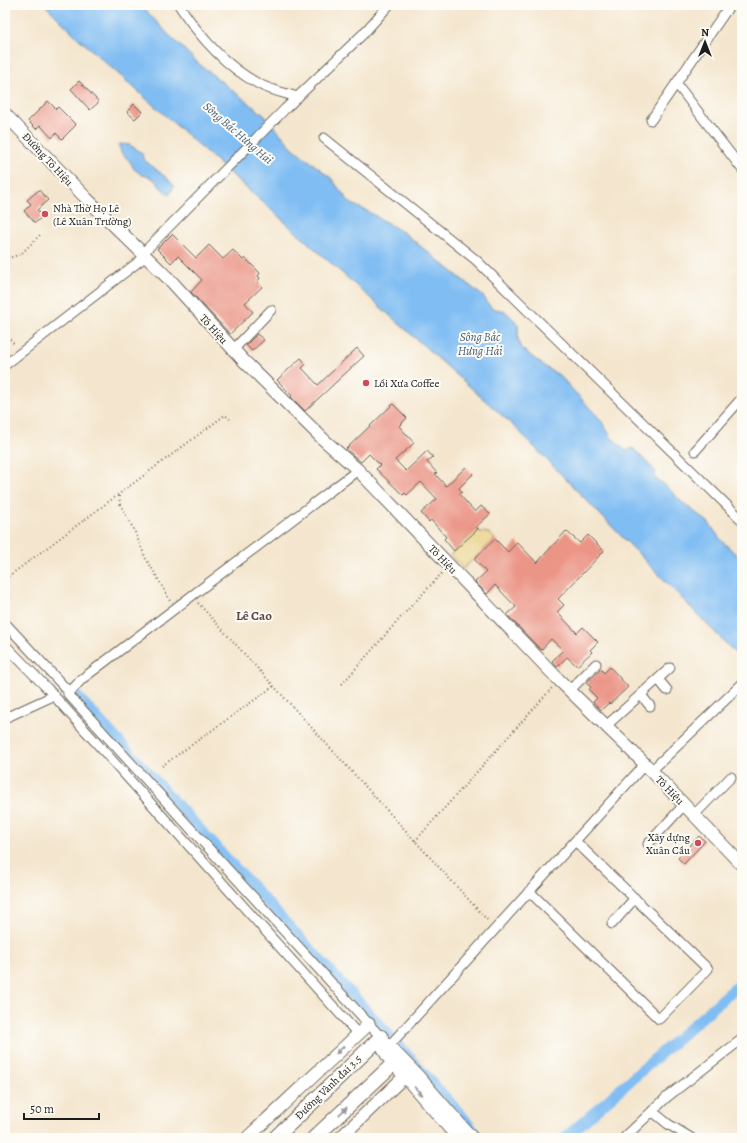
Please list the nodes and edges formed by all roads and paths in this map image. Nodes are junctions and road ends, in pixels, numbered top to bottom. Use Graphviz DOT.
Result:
graph roads {
  1 [pos="179,5"];
  2 [pos="389,5"];
  3 [pos="730,5"];
  4 [pos="676,83"];
  5 [pos="298,97"];
  6 [pos="5,114"];
  7 [pos="651,120"];
  8 [pos="324,138"];
  9 [pos="742,169"];
  10 [pos="41,234"];
  11 [pos="5,254"];
  12 [pos="144,254"];
  13 [pos="271,310"];
  14 [pos="5,333"];
  15 [pos="233,350"];
  16 [pos="21,352"];
  17 [pos="5,365"];
  18 [pos="742,398"];
  19 [pos="230,419"];
  20 [pos="695,451"];
  21 [pos="358,470"];
  22 [pos="119,494"];
  23 [pos="742,520"];
  24 [pos="449,565"];
  25 [pos="5,580"];
  26 [pos="194,594"];
  27 [pos="174,609"];
  28 [pos="5,623"];
  29 [pos="5,645"];
  30 [pos="596,664"];
  31 [pos="670,668"];
  32 [pos="559,680"];
  33 [pos="658,680"];
  34 [pos="342,684"];
  35 [pos="742,684"];
  36 [pos="274,686"];
  37 [pos="570,690"];
  38 [pos="667,690"];
  39 [pos="69,692"];
  40 [pos="641,695"];
  41 [pos="53,696"];
  42 [pos="74,701"];
  43 [pos="650,706"];
  44 [pos="65,709"];
  45 [pos="5,718"];
  46 [pos="606,726"];
  47 [pos="162,766"];
  48 [pos="648,768"];
  49 [pos="731,777"];
  50 [pos="684,805"];
  51 [pos="694,815"];
  52 [pos="415,841"];
  53 [pos="575,841"];
  54 [pos="648,844"];
  55 [pos="742,865"];
  56 [pos="529,891"];
  57 [pos="635,898"];
  58 [pos="612,924"];
  59 [pos="495,928"];
  60 [pos="369,1024"];
  61 [pos="358,1034"];
  62 [pos="742,1039"];
  63 [pos="385,1042"];
  64 [pos="393,1064"];
  65 [pos="405,1076"];
  66 [pos="652,1111"];
  67 [pos="247,1138"];
  68 [pos="275,1138"];
  69 [pos="314,1138"];
  70 [pos="340,1138"];
  71 [pos="458,1138"];
  72 [pos="472,1138"];
  73 [pos="624,1138"];
  74 [pos="691,1138"];
  1 -- 5 [label="street"];
  2 -- 5 [label="street"];
  3 -- 4 [label="street"];
  4 -- 7 [label="street"];
  4 -- 9 [label="street"];
  5 -- 12 [label="street"];
  6 -- 12 [label="main road, Đường Tô Hiệu"];
  8 -- 23 [label="street"];
  10 -- 11 [label="path"];
  12 -- 15 [label="main road, Tô Hiệu"];
  12 -- 16 [label="street"];
  13 -- 15 [label="street"];
  14 -- 16 [label="path"];
  15 -- 21 [label="main road, Tô Hiệu"];
  16 -- 17 [label="street"];
  18 -- 20 [label="street"];
  19 -- 22 [label="path"];
  21 -- 24 [label="main road, Tô Hiệu"];
  21 -- 26 [label="street"];
  22 -- 25 [label="path"];
  22 -- 27 [label="path"];
  24 -- 32 [label="main road, Tô Hiệu"];
  24 -- 34 [label="path"];
  26 -- 27 [label="street"];
  26 -- 36 [label="path"];
  27 -- 39 [label="street"];
  28 -- 39 [label="street"];
  29 -- 41 [label="street"];
  30 -- 37 [label="street"];
  31 -- 33 [label="street"];
  32 -- 37 [label="main road, Tô Hiệu"];
  32 -- 52 [label="path"];
  33 -- 38 [label="street"];
  33 -- 40 [label="street"];
  35 -- 48 [label="street"];
  36 -- 47 [label="path"];
  36 -- 52 [label="path"];
  37 -- 46 [label="main road, Tô Hiệu"];
  39 -- 42 [label="street"];
  40 -- 43 [label="street"];
  40 -- 46 [label="street"];
  41 -- 44 [label="street"];
  41 -- 45 [label="street"];
  42 -- 44 [label="street"];
  42 -- 60 [label="street"];
  44 -- 61 [label="street"];
  46 -- 48 [label="main road, Tô Hiệu"];
  48 -- 50 [label="main road, Tô Hiệu"];
  48 -- 53 [label="street"];
  49 -- 51 [label="street"];
  50 -- 51 [label="main road, Tô Hiệu"];
  50 -- 54 [label="street"];
  51 -- 55 [label="main road, Tô Hiệu"];
  52 -- 59 [label="path"];
  53 -- 56 [label="street"];
  53 -- 57 [label="street"];
  56 -- 57 [label="street"];
  56 -- 59 [label="street"];
  57 -- 58 [label="street"];
  59 -- 63 [label="street"];
  60 -- 61 [label="main road"];
  60 -- 63 [label="street"];
  61 -- 67 [label="main road, one-way"];
  62 -- 66 [label="street"];
  63 -- 64 [label="main road"];
  63 -- 68 [label="main road, Đường Vành đai 3.5"];
  63 -- 72 [label="main road"];
  64 -- 65 [label="main road"];
  69 -- 64 [label="main road, one-way"];
  65 -- 70 [label="main road"];
  65 -- 71 [label="main road, one-way"];
  66 -- 73 [label="street"];
  66 -- 74 [label="street"];
}
